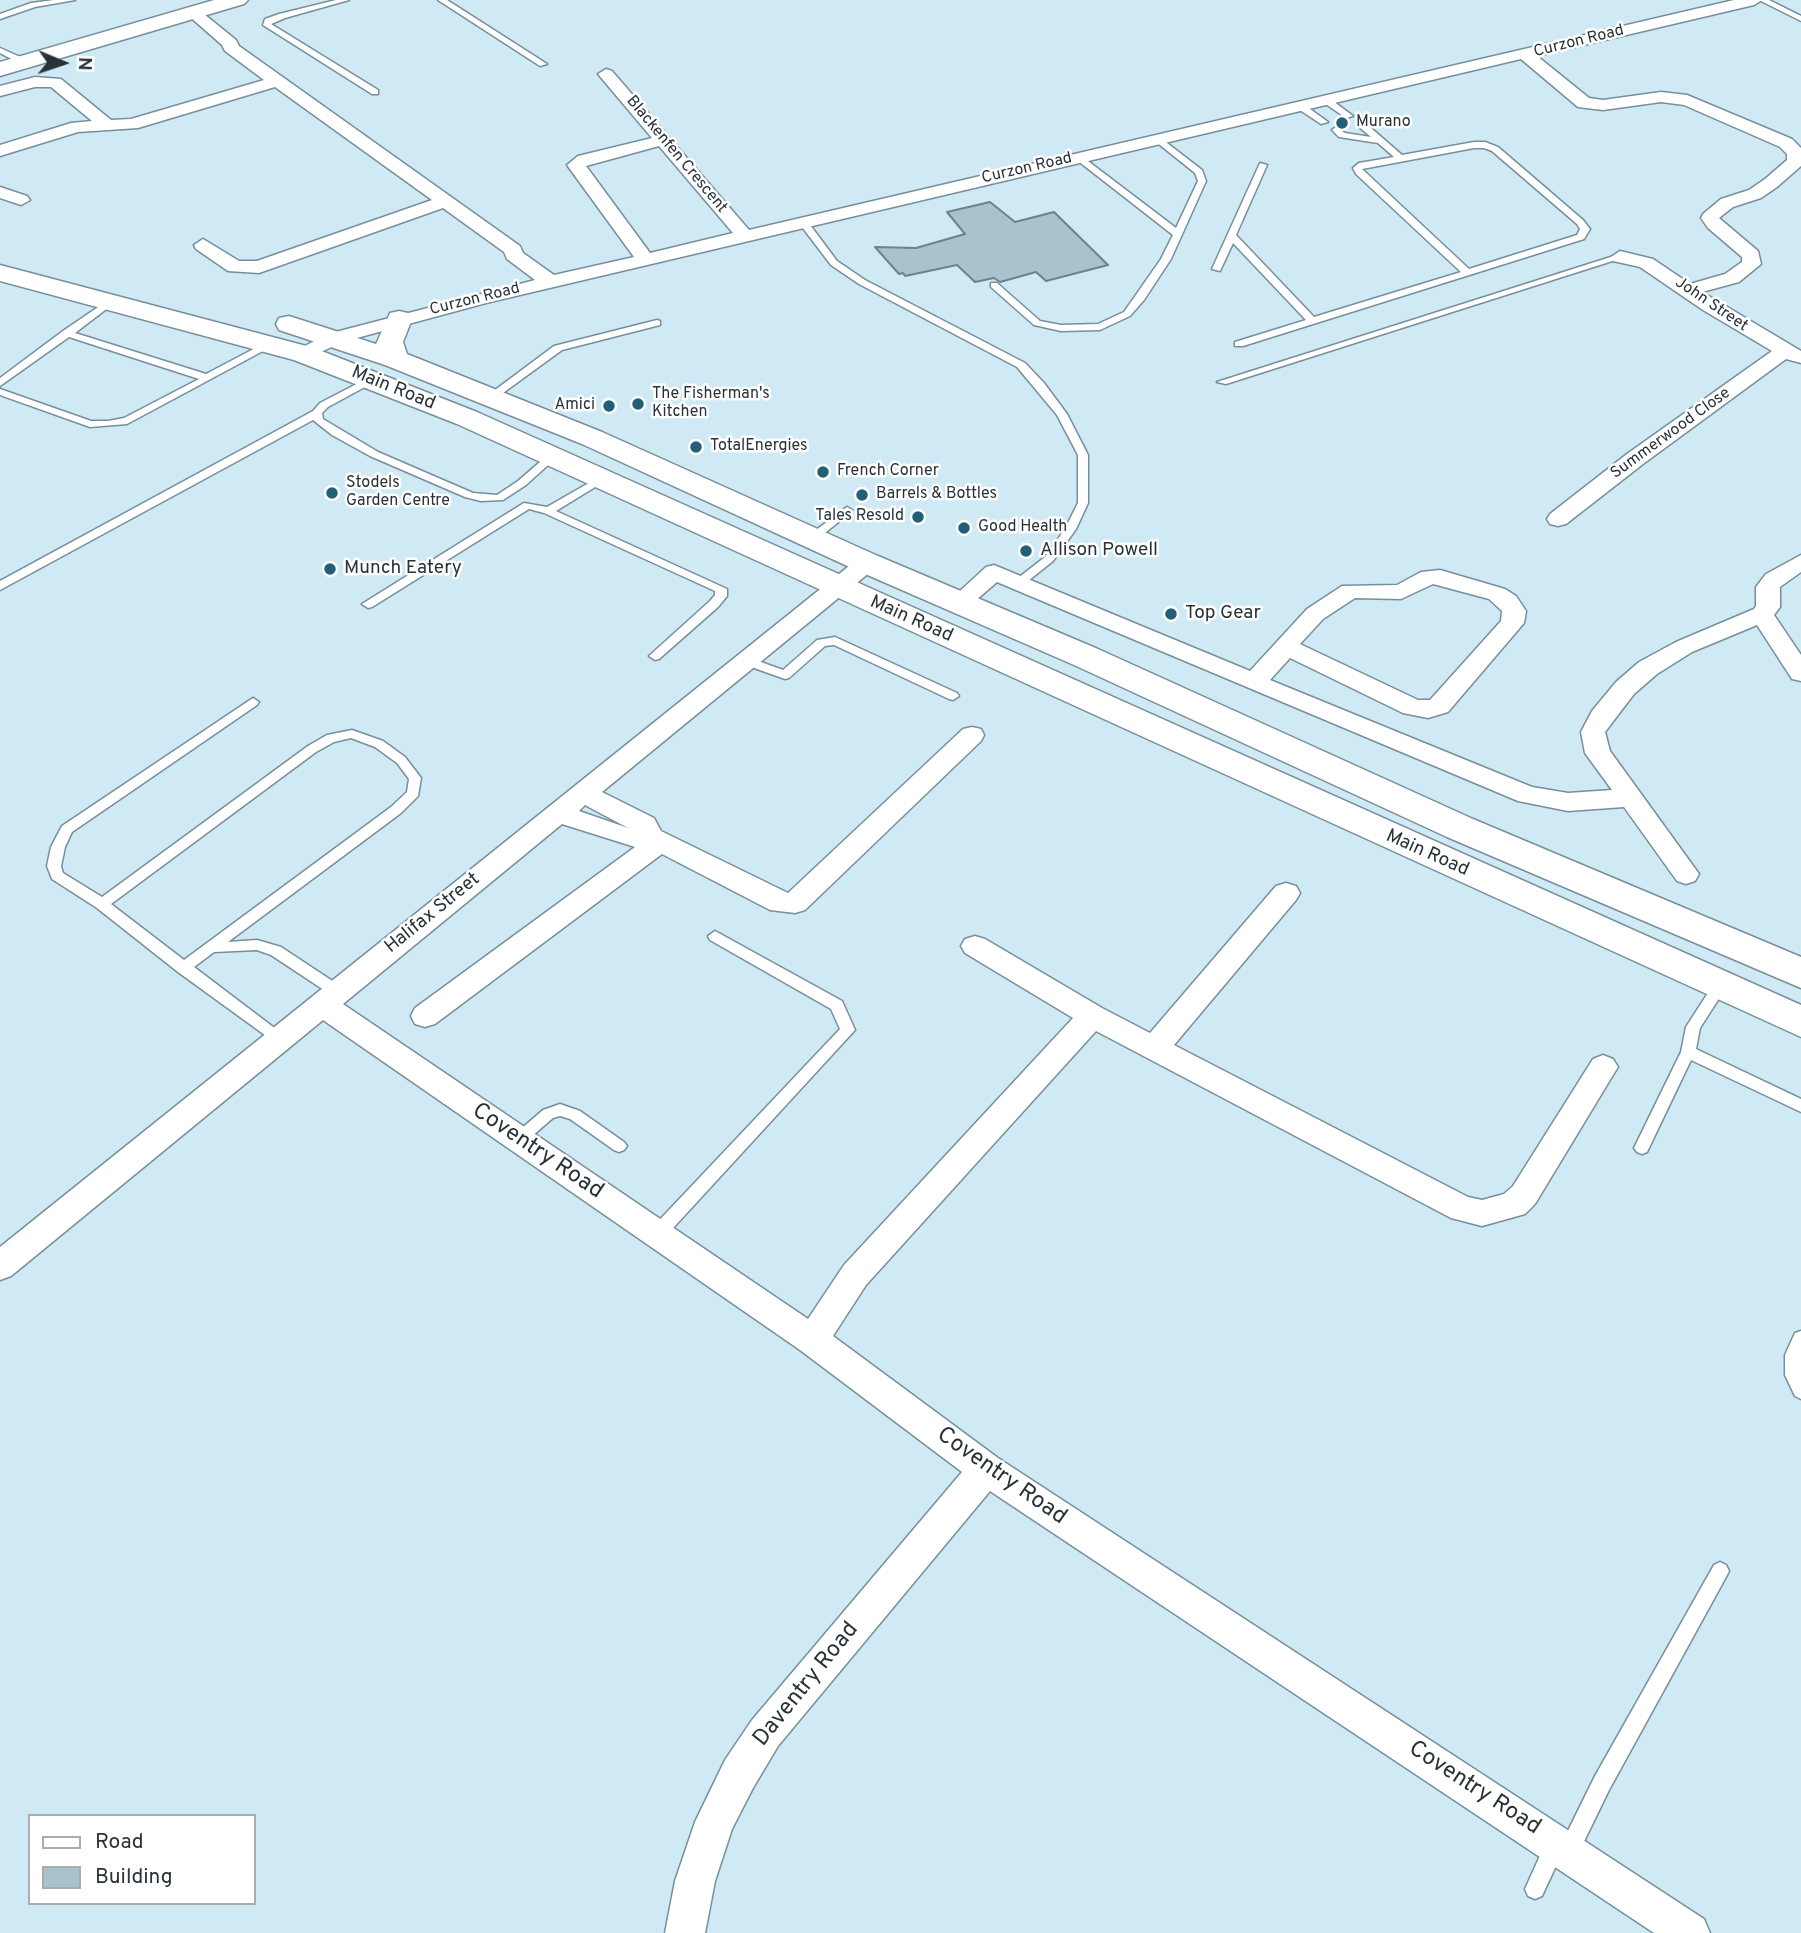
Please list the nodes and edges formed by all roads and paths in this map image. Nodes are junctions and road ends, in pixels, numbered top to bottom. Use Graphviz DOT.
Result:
graph roads {
  1 [pos="71,0"];
  2 [pos="237,0"];
  3 [pos="345,0"];
  4 [pos="442,0"];
  5 [pos="1754,0"];
  6 [pos="1763,0"];
  7 [pos="186,15"];
  8 [pos="0,17"];
  9 [pos="1801,19"];
  10 [pos="0,50"];
  11 [pos="1526,55"];
  12 [pos="24,62"];
  13 [pos="543,64"];
  14 [pos="0,69"];
  15 [pos="606,74"];
  16 [pos="277,81"];
  17 [pos="0,91"];
  18 [pos="375,92"];
  19 [pos="1326,100"];
  20 [pos="1300,106"];
  21 [pos="1349,116"];
  22 [pos="1324,122"];
  23 [pos="1360,124"];
  24 [pos="108,126"];
  25 [pos="1336,130"];
  26 [pos="1157,139"];
  27 [pos="663,140"];
  28 [pos="1379,141"];
  29 [pos="0,151"];
  30 [pos="1399,157"];
  31 [pos="1077,158"];
  32 [pos="1263,164"];
  33 [pos="0,192"];
  34 [pos="21,200"];
  35 [pos="443,202"];
  36 [pos="804,222"];
  37 [pos="1176,233"];
  38 [pos="745,236"];
  39 [pos="1232,236"];
  40 [pos="203,244"];
  41 [pos="1620,257"];
  42 [pos="645,258"];
  43 [pos="1217,269"];
  44 [pos="1467,272"];
  45 [pos="0,273"];
  46 [pos="556,281"];
  47 [pos="994,285"];
  48 [pos="1688,290"];
  49 [pos="110,302"];
  50 [pos="400,319"];
  51 [pos="1311,320"];
  52 [pos="657,323"];
  53 [pos="268,331"];
  54 [pos="66,333"];
  55 [pos="335,338"];
  56 [pos="1239,344"];
  57 [pos="304,354"];
  58 [pos="1792,355"];
  59 [pos="395,359"];
  60 [pos="207,378"];
  61 [pos="370,380"];
  62 [pos="1222,382"];
  63 [pos="0,383"];
  64 [pos="0,392"];
  65 [pos="492,396"];
  66 [pos="317,413"];
  67 [pos="552,457"];
  68 [pos="601,479"];
  69 [pos="846,510"];
  70 [pos="548,511"];
  71 [pos="1558,519"];
  72 [pos="812,538"];
  73 [pos="867,562"];
  74 [pos="1801,562"];
  75 [pos="1019,582"];
  76 [pos="0,586"];
  77 [pos="839,588"];
  78 [pos="960,602"];
  79 [pos="368,604"];
  80 [pos="1762,614"];
  81 [pos="1286,647"];
  82 [pos="655,656"];
  83 [pos="747,662"];
  84 [pos="1801,673"];
  85 [pos="1253,682"];
  86 [pos="953,696"];
  87 [pos="253,702"];
  88 [pos="972,735"];
  89 [pos="583,793"];
  90 [pos="1631,797"];
  91 [pos="558,813"];
  92 [pos="655,839"];
  93 [pos="1686,874"];
  94 [pos="1286,893"];
  95 [pos="102,904"];
  96 [pos="715,936"];
  97 [pos="975,946"];
  98 [pos="212,949"];
  99 [pos="183,968"];
  100 [pos="1801,974"];
  101 [pos="1720,986"];
  102 [pos="331,998"];
  103 [pos="425,1016"];
  104 [pos="1092,1016"];
  105 [pos="1801,1023"];
  106 [pos="279,1040"];
  107 [pos="1154,1048"];
  108 [pos="1688,1052"];
  109 [pos="1603,1067"];
  110 [pos="1801,1106"];
  111 [pos="519,1139"];
  112 [pos="619,1146"];
  113 [pos="1642,1148"];
  114 [pos="657,1234"];
  115 [pos="0,1266"];
  116 [pos="1801,1338"];
  117 [pos="812,1340"];
  118 [pos="1801,1391"];
  119 [pos="986,1469"];
  120 [pos="1720,1571"];
  121 [pos="1563,1847"];
  122 [pos="1535,1889"];
  123 [pos="685,1933"];
  124 [pos="1690,1933"];
  1 -- 8 [label="lane"];
  2 -- 7 [label="main road"];
  3 -- 18 [label="lane"];
  4 -- 13 [label="lane"];
  5 -- 11 [label="street, Curzon Road"];
  6 -- 9 [label="lane"];
  7 -- 12 [label="main road"];
  7 -- 16 [label="street"];
  10 -- 12 [label="lane"];
  11 -- 19 [label="street, Curzon Road"];
  11 -- 48 [label="street"];
  12 -- 14 [label="main road"];
  15 -- 27 [label="street, Blackenfen Crescent"];
  16 -- 24 [label="street"];
  16 -- 35 [label="street"];
  17 -- 24 [label="street"];
  19 -- 20 [label="street, Curzon Road"];
  19 -- 21 [label="lane"];
  20 -- 22 [label="lane"];
  20 -- 26 [label="street, Curzon Road"];
  23 -- 28 [label="lane"];
  24 -- 29 [label="street"];
  25 -- 28 [label="lane"];
  26 -- 31 [label="street, Curzon Road"];
  26 -- 37 [label="lane"];
  27 -- 38 [label="street, Blackenfen Crescent"];
  27 -- 42 [label="street"];
  28 -- 30 [label="lane"];
  30 -- 44 [label="lane"];
  30 -- 44 [label="lane"];
  31 -- 36 [label="street, Curzon Road"];
  31 -- 37 [label="lane"];
  32 -- 39 [label="lane"];
  33 -- 34 [label="street"];
  35 -- 40 [label="street"];
  35 -- 46 [label="street"];
  36 -- 38 [label="street, Curzon Road"];
  36 -- 75 [label="lane"];
  37 -- 47 [label="lane"];
  38 -- 42 [label="street, Curzon Road"];
  39 -- 43 [label="lane"];
  39 -- 51 [label="lane"];
  41 -- 48 [label="street, John Street"];
  41 -- 62 [label="lane"];
  42 -- 46 [label="street, Curzon Road"];
  44 -- 51 [label="lane"];
  45 -- 49 [label="main road, Main Road"];
  46 -- 50 [label="street, Curzon Road"];
  48 -- 58 [label="street, John Street"];
  49 -- 53 [label="main road, Main Road"];
  49 -- 54 [label="lane"];
  50 -- 55 [label="street, Curzon Road"];
  50 -- 59 [label="main road"];
  51 -- 56 [label="lane"];
  52 -- 65 [label="lane"];
  53 -- 55 [label="main road, Main Road"];
  53 -- 57 [label="main road, Main Road"];
  53 -- 60 [label="lane"];
  54 -- 60 [label="lane"];
  54 -- 63 [label="lane"];
  55 -- 57 [label="street, Curzon Road"];
  55 -- 59 [label="main road, Main Road"];
  57 -- 61 [label="main road, Main Road"];
  58 -- 71 [label="street, Summerwood Close"];
  59 -- 65 [label="main road, Main Road"];
  60 -- 64 [label="lane"];
  61 -- 66 [label="lane"];
  61 -- 67 [label="main road, Main Road"];
  65 -- 72 [label="main road, Main Road"];
  66 -- 67 [label="lane"];
  66 -- 76 [label="lane"];
  67 -- 68 [label="main road, Main Road"];
  68 -- 70 [label="lane"];
  68 -- 77 [label="main road, Main Road"];
  69 -- 72 [label="lane"];
  70 -- 79 [label="lane"];
  70 -- 82 [label="lane"];
  72 -- 73 [label="main road, Main Road"];
  73 -- 77 [label="street, Halifax Street"];
  73 -- 78 [label="main road, Main Road"];
  74 -- 80 [label="street"];
  75 -- 78 [label="street"];
  75 -- 85 [label="street"];
  77 -- 83 [label="street, Halifax Street"];
  77 -- 101 [label="main road, Main Road"];
  78 -- 100 [label="main road, Main Road"];
  80 -- 84 [label="street"];
  80 -- 90 [label="street"];
  81 -- 81 [label="street"];
  81 -- 85 [label="street"];
  83 -- 86 [label="lane"];
  83 -- 89 [label="street, Halifax Street"];
  85 -- 90 [label="street"];
  87 -- 95 [label="lane"];
  88 -- 92 [label="street"];
  89 -- 91 [label="street, Halifax Street"];
  89 -- 92 [label="street"];
  90 -- 93 [label="street"];
  91 -- 92 [label="street"];
  91 -- 102 [label="street, Halifax Street"];
  92 -- 103 [label="street"];
  94 -- 107 [label="street"];
  95 -- 98 [label="lane"];
  95 -- 99 [label="lane"];
  96 -- 114 [label="lane"];
  97 -- 104 [label="street"];
  98 -- 99 [label="lane"];
  98 -- 102 [label="lane"];
  99 -- 106 [label="lane"];
  101 -- 105 [label="main road, Main Road"];
  101 -- 108 [label="lane"];
  102 -- 106 [label="street, Halifax Street"];
  102 -- 111 [label="street, Coventry Road"];
  104 -- 107 [label="street"];
  104 -- 117 [label="street"];
  106 -- 115 [label="street, Halifax Street"];
  107 -- 109 [label="street"];
  108 -- 110 [label="lane"];
  108 -- 113 [label="lane"];
  111 -- 112 [label="lane"];
  111 -- 114 [label="street, Coventry Road"];
  114 -- 117 [label="street, Coventry Road"];
  116 -- 118 [label="lane"];
  117 -- 119 [label="street, Coventry Road"];
  119 -- 121 [label="street, Coventry Road"];
  119 -- 123 [label="street, Daventry Road"];
  120 -- 121 [label="lane"];
  121 -- 122 [label="lane"];
  121 -- 124 [label="street, Coventry Road"];
}
